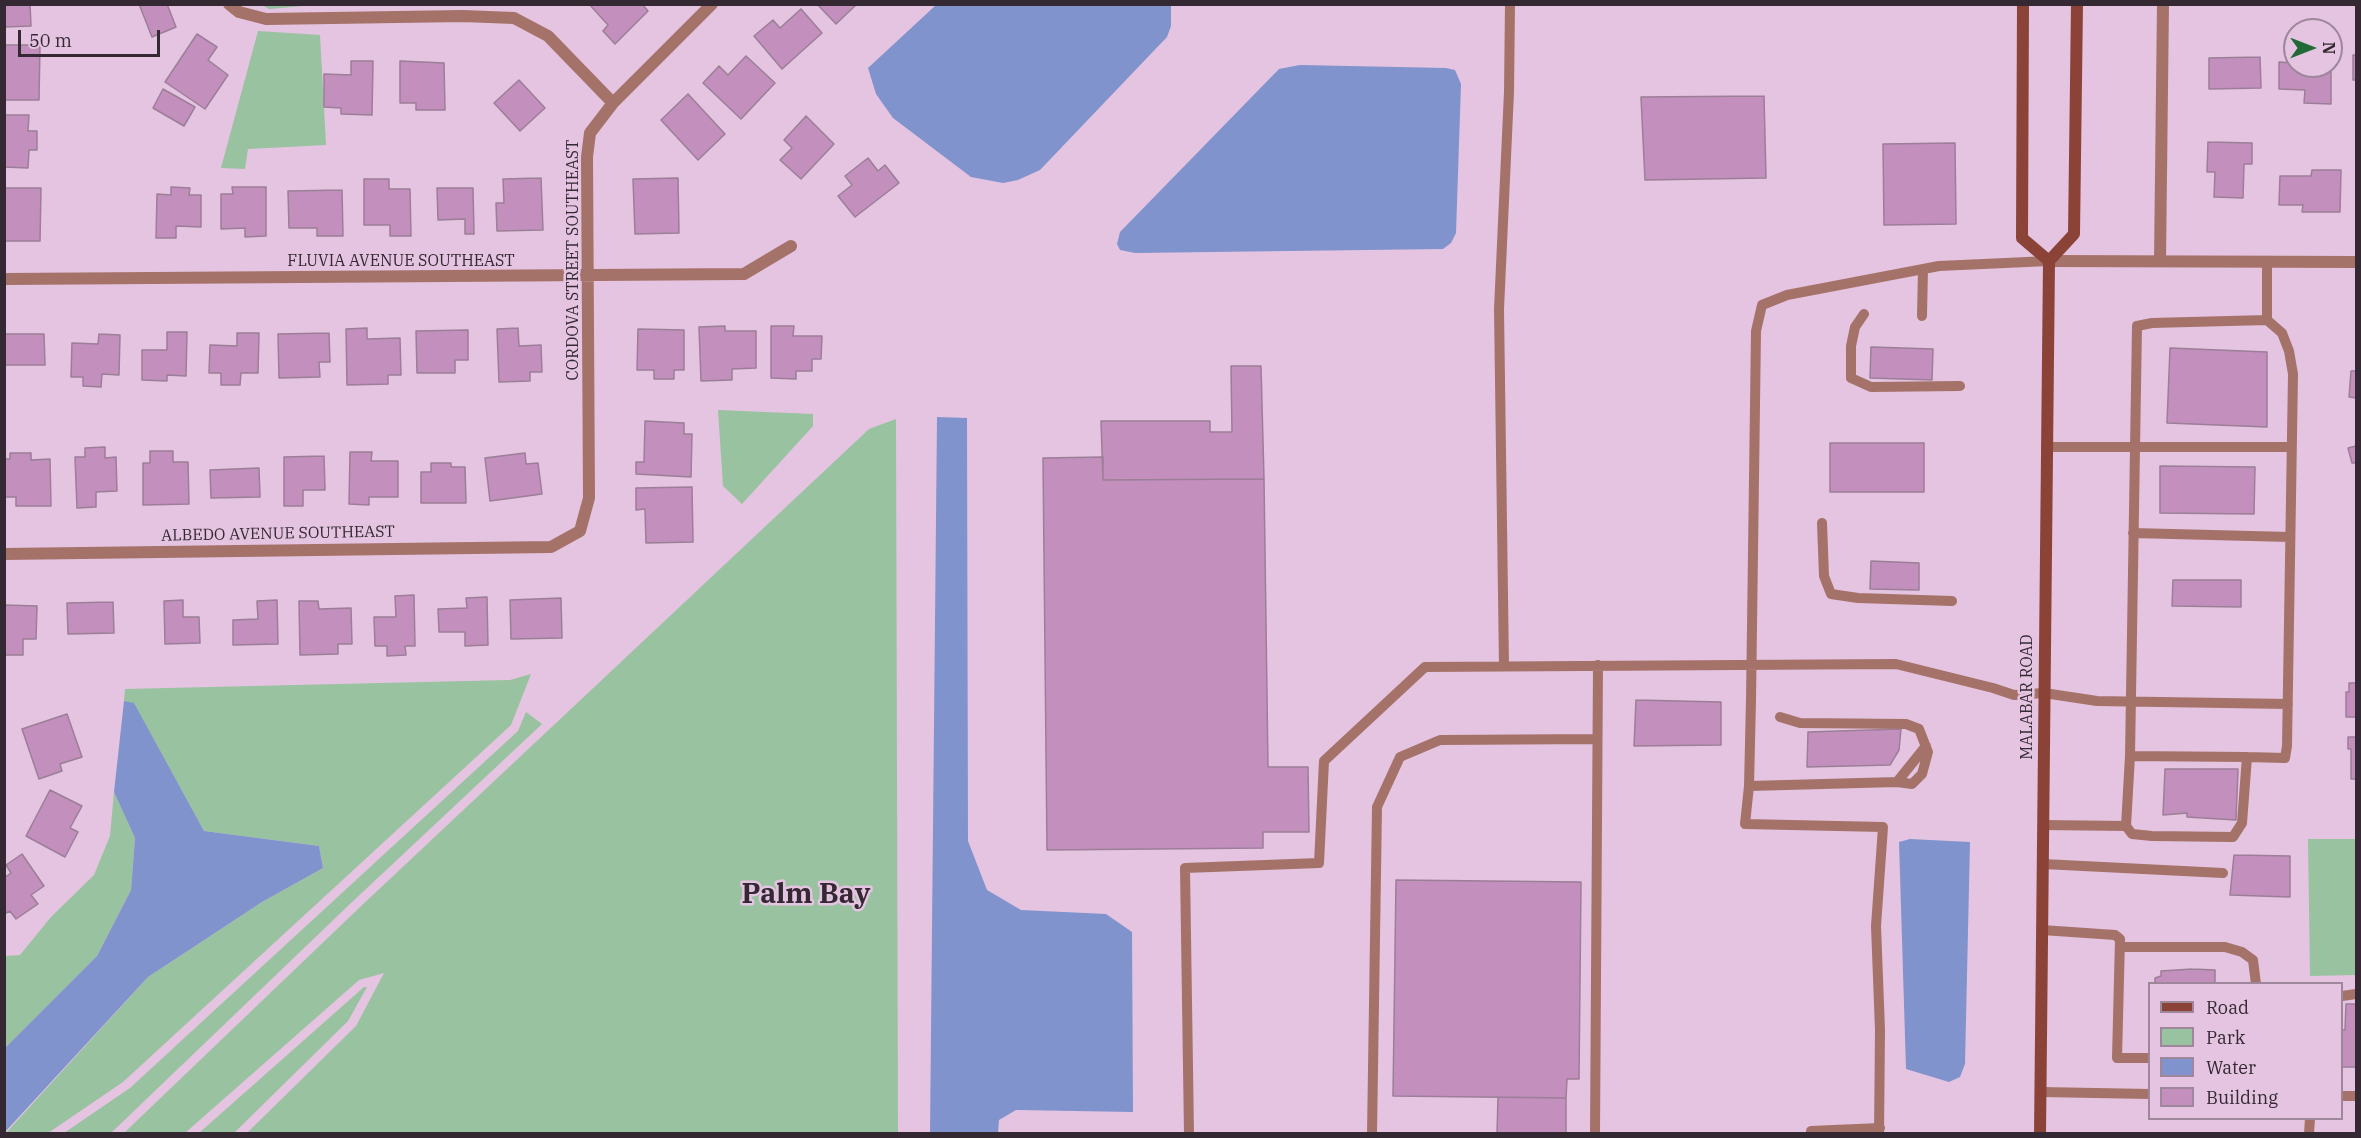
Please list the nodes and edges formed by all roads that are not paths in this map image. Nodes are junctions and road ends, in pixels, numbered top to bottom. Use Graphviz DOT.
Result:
graph roads {
  1 [pos="229,4"];
  2 [pos="712,4"];
  3 [pos="1510,4"];
  4 [pos="2023,4"];
  5 [pos="2077,4"];
  6 [pos="2163,4"];
  7 [pos="463,10"];
  8 [pos="613,103"];
  9 [pos="791,246"];
  10 [pos="2049,261"];
  11 [pos="2160,261"];
  12 [pos="2267,262"];
  13 [pos="2356,262"];
  14 [pos="1923,269"];
  15 [pos="589,276"];
  16 [pos="4,279"];
  17 [pos="1864,314"];
  18 [pos="1922,316"];
  19 [pos="2267,320"];
  20 [pos="1960,386"];
  21 [pos="2046,447"];
  22 [pos="2134,447"];
  23 [pos="2292,447"];
  24 [pos="1822,523"];
  25 [pos="2133,533"];
  26 [pos="2290,537"];
  27 [pos="551,547"];
  28 [pos="4,554"];
  29 [pos="1952,602"];
  30 [pos="1598,665"];
  31 [pos="1752,665"];
  32 [pos="1504,666"];
  33 [pos="2044,693"];
  34 [pos="2131,702"];
  35 [pos="2288,704"];
  36 [pos="1779,717"];
  37 [pos="1597,739"];
  38 [pos="2130,756"];
  39 [pos="2247,757"];
  40 [pos="1749,786"];
  41 [pos="2043,825"];
  42 [pos="2126,826"];
  43 [pos="2043,864"];
  44 [pos="2223,873"];
  45 [pos="2042,930"];
  46 [pos="2120,943"];
  47 [pos="2256,982"];
  48 [pos="2148,1058"];
  49 [pos="2041,1092"];
  50 [pos="2148,1094"];
  51 [pos="1879,1131"];
  52 [pos="1811,1132"];
  53 [pos="1189,1134"];
  54 [pos="1372,1134"];
  55 [pos="1595,1134"];
  56 [pos="2040,1134"];
  1 -- 7 [label="street"];
  2 -- 8 [label="street, CORDOVA STREET SOUTHEAST"];
  3 -- 32 [label="lane"];
  4 -- 10 [label="main road"];
  5 -- 10 [label="main road"];
  6 -- 11 [label="street"];
  7 -- 8 [label="street"];
  8 -- 15 [label="street, CORDOVA STREET SOUTHEAST"];
  9 -- 15 [label="street, FLUVIA AVENUE SOUTHEAST"];
  10 -- 11 [label="street"];
  10 -- 14 [label="lane"];
  10 -- 21 [label="main road, MALABAR ROAD"];
  11 -- 12 [label="street"];
  12 -- 13 [label="street"];
  12 -- 19 [label="lane"];
  14 -- 18 [label="lane"];
  14 -- 31 [label="lane"];
  15 -- 16 [label="street, FLUVIA AVENUE SOUTHEAST"];
  15 -- 27 [label="street, CORDOVA STREET SOUTHEAST"];
  17 -- 20 [label="lane"];
  19 -- 22 [label="lane"];
  19 -- 23 [label="lane"];
  21 -- 22 [label="lane"];
  21 -- 33 [label="main road, MALABAR ROAD"];
  22 -- 23 [label="lane"];
  22 -- 25 [label="lane"];
  23 -- 26 [label="lane"];
  24 -- 29 [label="lane"];
  25 -- 26 [label="lane"];
  25 -- 34 [label="lane"];
  26 -- 35 [label="lane"];
  27 -- 28 [label="street, ALBEDO AVENUE SOUTHEAST"];
  30 -- 31 [label="lane"];
  30 -- 32 [label="lane"];
  30 -- 37 [label="lane"];
  31 -- 33 [label="lane"];
  31 -- 40 [label="lane"];
  32 -- 53 [label="lane"];
  33 -- 34 [label="lane"];
  33 -- 41 [label="main road, MALABAR ROAD"];
  34 -- 35 [label="lane"];
  34 -- 38 [label="lane"];
  35 -- 39 [label="lane"];
  36 -- 40 [label="lane"];
  37 -- 54 [label="lane"];
  37 -- 55 [label="lane"];
  38 -- 39 [label="lane"];
  38 -- 42 [label="lane"];
  39 -- 42 [label="lane"];
  40 -- 51 [label="lane"];
  41 -- 42 [label="lane"];
  41 -- 43 [label="main road, MALABAR ROAD"];
  43 -- 44 [label="lane"];
  43 -- 45 [label="main road, MALABAR ROAD"];
  45 -- 46 [label="lane"];
  45 -- 49 [label="main road, MALABAR ROAD"];
  46 -- 47 [label="lane"];
  46 -- 48 [label="lane"];
  49 -- 50 [label="lane"];
  49 -- 56 [label="main road, MALABAR ROAD"];
  51 -- 52 [label="lane"];
}
